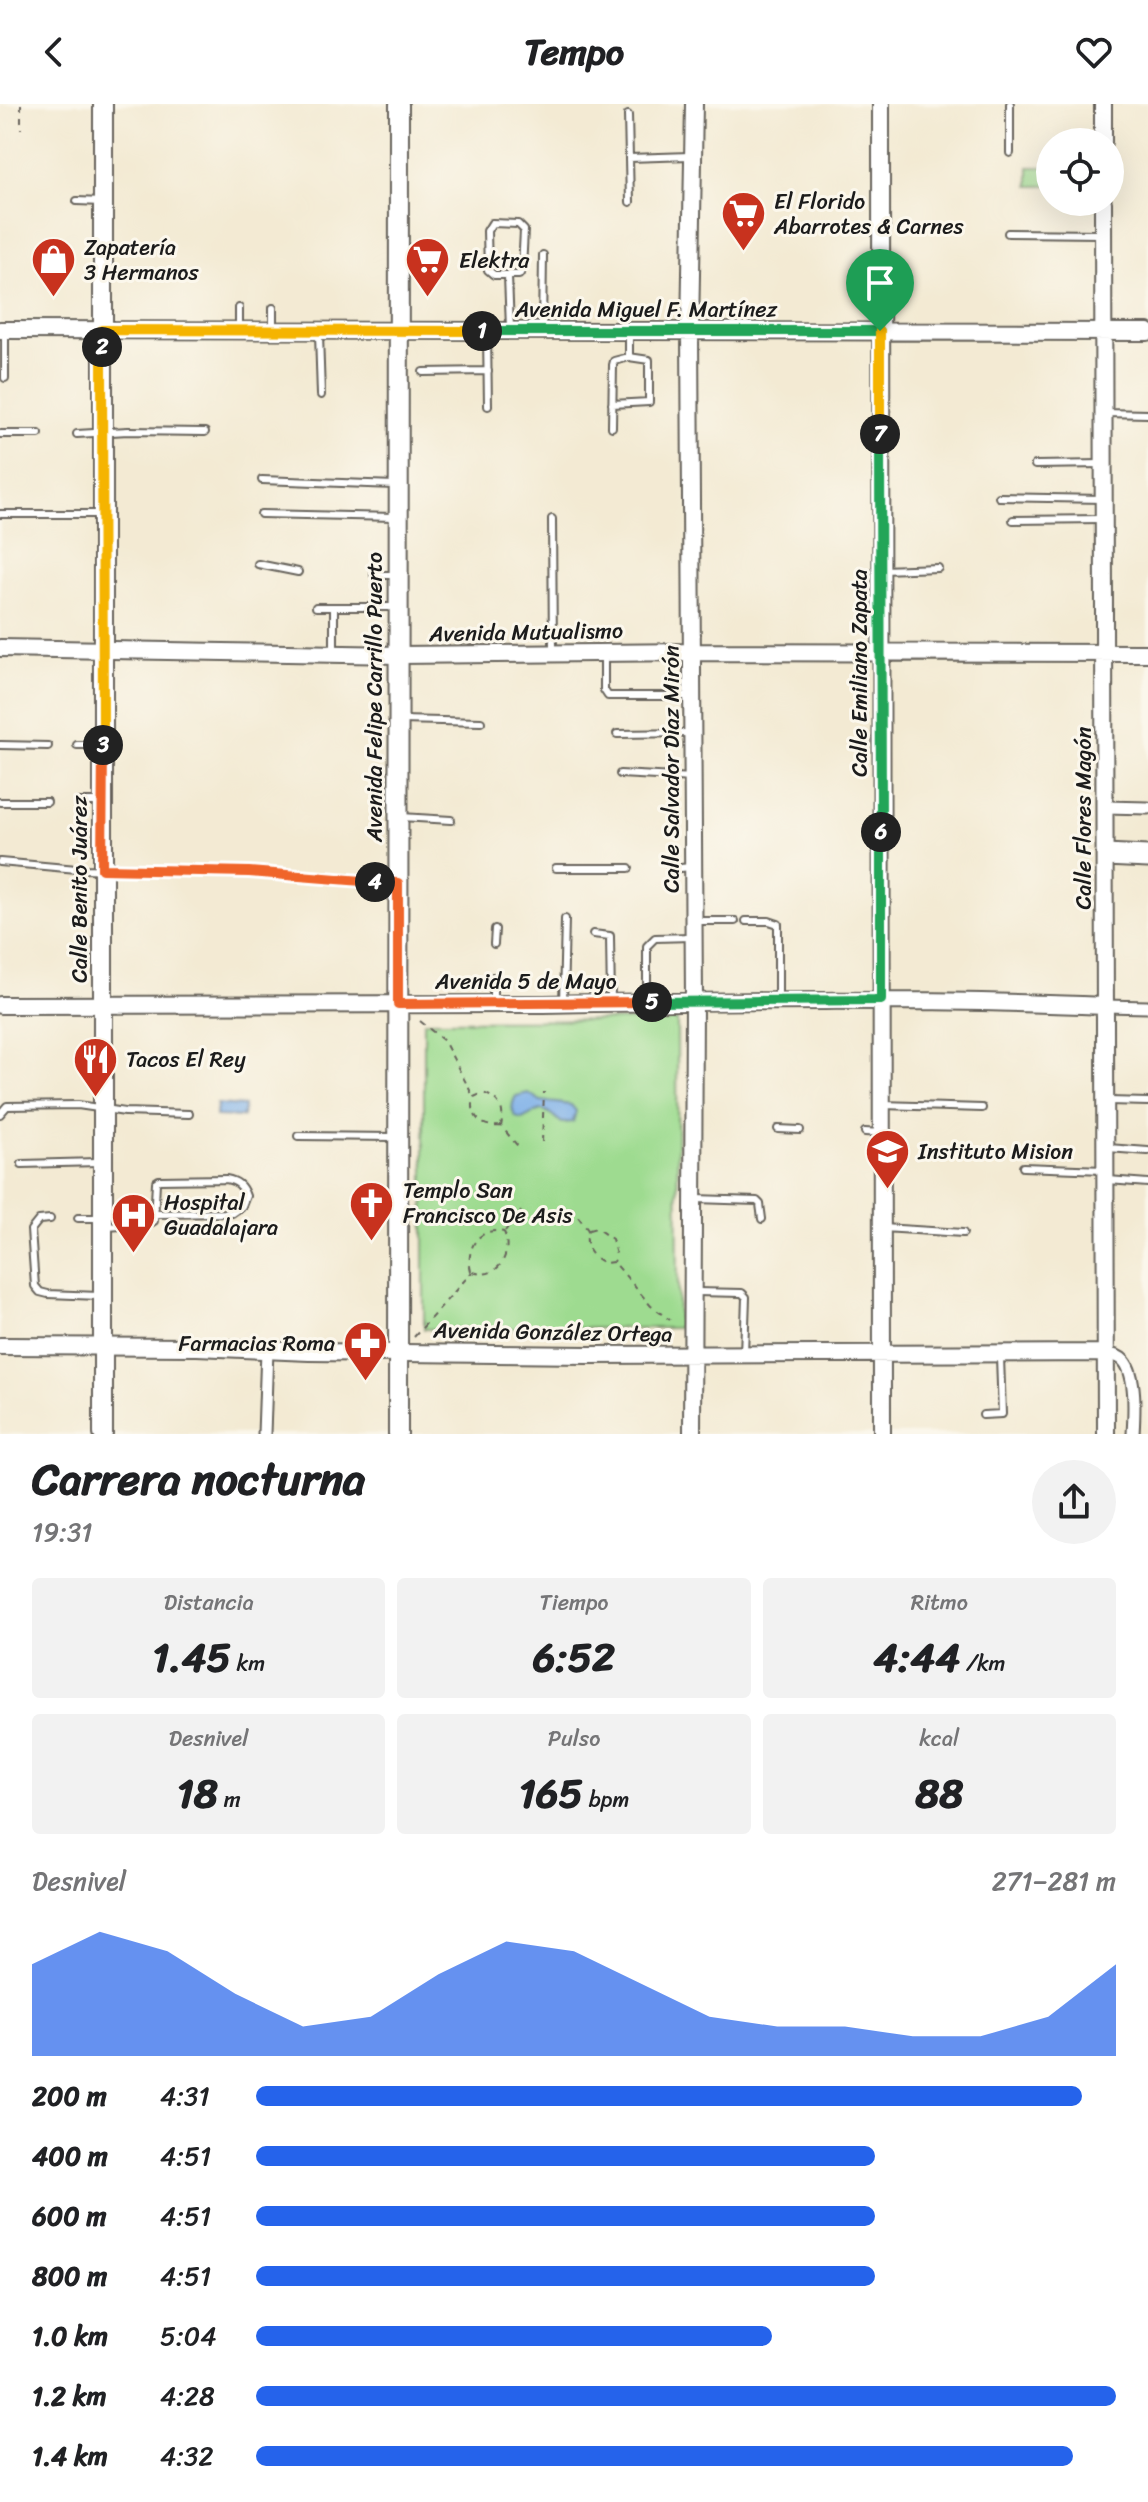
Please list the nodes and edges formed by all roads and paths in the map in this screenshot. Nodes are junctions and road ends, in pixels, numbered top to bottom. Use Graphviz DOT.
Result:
graph roads {
  1 [pos="21,104"];
  2 [pos="103,104"];
  3 [pos="399,104"];
  4 [pos="694,104"];
  5 [pos="881,104"];
  6 [pos="1010,104"];
  7 [pos="1103,104"];
  8 [pos="628,115"];
  9 [pos="1103,128"];
  10 [pos="21,129"];
  11 [pos="1010,153"];
  12 [pos="694,156"];
  13 [pos="629,158"];
  14 [pos="77,201"];
  15 [pos="102,202"];
  16 [pos="630,202"];
  17 [pos="1103,216"];
  18 [pos="1008,233"];
  19 [pos="1103,234"];
  20 [pos="543,255"];
  21 [pos="508,276"];
  22 [pos="239,308"];
  23 [pos="273,308"];
  24 [pos="2,330"];
  25 [pos="102,330"];
  26 [pos="239,331"];
  27 [pos="273,331"];
  28 [pos="319,331"];
  29 [pos="398,331"];
  30 [pos="487,331"];
  31 [pos="510,331"];
  32 [pos="542,331"];
  33 [pos="629,331"];
  34 [pos="690,331"];
  35 [pos="880,331"];
  36 [pos="1103,332"];
  37 [pos="1148,332"];
  38 [pos="629,357"];
  39 [pos="488,371"];
  40 [pos="423,372"];
  41 [pos="5,378"];
  42 [pos="321,395"];
  43 [pos="612,404"];
  44 [pos="488,406"];
  45 [pos="1103,413"];
  46 [pos="1148,414"];
  47 [pos="612,427"];
  48 [pos="205,432"];
  49 [pos="0,434"];
  50 [pos="39,434"];
  51 [pos="77,434"];
  52 [pos="102,434"];
  53 [pos="1103,464"];
  54 [pos="1035,465"];
  55 [pos="262,480"];
  56 [pos="398,485"];
  57 [pos="999,497"];
  58 [pos="1104,499"];
  59 [pos="0,514"];
  60 [pos="102,514"];
  61 [pos="261,514"];
  62 [pos="399,517"];
  63 [pos="552,519"];
  64 [pos="1104,519"];
  65 [pos="1013,520"];
  66 [pos="258,564"];
  67 [pos="938,568"];
  68 [pos="881,571"];
  69 [pos="298,572"];
  70 [pos="374,575"];
  71 [pos="398,575"];
  72 [pos="316,607"];
  73 [pos="398,607"];
  74 [pos="334,608"];
  75 [pos="0,648"];
  76 [pos="104,649"];
  77 [pos="693,652"];
  78 [pos="604,653"];
  79 [pos="881,653"];
  80 [pos="1104,653"];
  81 [pos="1148,653"];
  82 [pos="334,654"];
  83 [pos="552,654"];
  84 [pos="400,655"];
  85 [pos="693,696"];
  86 [pos="399,720"];
  87 [pos="481,722"];
  88 [pos="693,733"];
  89 [pos="617,734"];
  90 [pos="0,745"];
  91 [pos="77,745"];
  92 [pos="103,745"];
  93 [pos="48,746"];
  94 [pos="620,774"];
  95 [pos="693,778"];
  96 [pos="0,802"];
  97 [pos="47,802"];
  98 [pos="78,802"];
  99 [pos="103,802"];
  100 [pos="1105,807"];
  101 [pos="1148,808"];
  102 [pos="398,817"];
  103 [pos="451,820"];
  104 [pos="1148,852"];
  105 [pos="1105,855"];
  106 [pos="0,862"];
  107 [pos="1148,862"];
  108 [pos="693,867"];
  109 [pos="556,868"];
  110 [pos="629,868"];
  111 [pos="102,869"];
  112 [pos="670,869"];
  113 [pos="398,883"];
  114 [pos="565,919"];
  115 [pos="735,921"];
  116 [pos="746,921"];
  117 [pos="495,929"];
  118 [pos="694,929"];
  119 [pos="593,934"];
  120 [pos="494,944"];
  121 [pos="493,977"];
  122 [pos="881,1000"];
  123 [pos="647,1002"];
  124 [pos="694,1002"];
  125 [pos="778,1002"];
  126 [pos="563,1003"];
  127 [pos="611,1003"];
  128 [pos="398,1004"];
  129 [pos="493,1004"];
  130 [pos="0,1005"];
  131 [pos="103,1005"];
  132 [pos="1105,1006"];
  133 [pos="1148,1007"];
  134 [pos="420,1021"];
  135 [pos="544,1092"];
  136 [pos="474,1097"];
  137 [pos="1106,1101"];
  138 [pos="1148,1102"];
  139 [pos="881,1105"];
  140 [pos="982,1108"];
  141 [pos="103,1109"];
  142 [pos="0,1114"];
  143 [pos="189,1114"];
  144 [pos="501,1126"];
  145 [pos="778,1129"];
  146 [pos="800,1130"];
  147 [pos="298,1136"];
  148 [pos="399,1137"];
  149 [pos="542,1142"];
  150 [pos="1106,1148"];
  151 [pos="521,1150"];
  152 [pos="1148,1151"];
  153 [pos="103,1162"];
  154 [pos="22,1164"];
  155 [pos="1023,1167"];
  156 [pos="1106,1175"];
  157 [pos="1148,1183"];
  158 [pos="693,1199"];
  159 [pos="571,1207"];
  160 [pos="521,1211"];
  161 [pos="156,1214"];
  162 [pos="78,1218"];
  163 [pos="50,1219"];
  164 [pos="762,1219"];
  165 [pos="102,1223"];
  166 [pos="881,1228"];
  167 [pos="588,1230"];
  168 [pos="504,1232"];
  169 [pos="963,1233"];
  170 [pos="614,1262"];
  171 [pos="472,1272"];
  172 [pos="692,1292"];
  173 [pos="102,1296"];
  174 [pos="670,1320"];
  175 [pos="0,1346"];
  176 [pos="102,1347"];
  177 [pos="267,1350"];
  178 [pos="400,1352"];
  179 [pos="999,1352"];
  180 [pos="881,1353"];
  181 [pos="1106,1353"];
  182 [pos="692,1355"];
  183 [pos="744,1355"];
  184 [pos="983,1415"];
  185 [pos="103,1434"];
  186 [pos="264,1434"];
  187 [pos="398,1434"];
  188 [pos="692,1434"];
  189 [pos="882,1434"];
  190 [pos="1106,1434"];
  191 [pos="1133,1434"];
  1 -- 10 [label="path"];
  2 -- 15 [label="main road, Calle Benito Juárez"];
  3 -- 29 [label="main road, Avenida Felipe Carrillo Puerto"];
  4 -- 12 [label="street, Calle Salvador Díaz Mirón"];
  5 -- 35 [label="street, Calle Emiliano Zapata"];
  6 -- 11 [label="lane"];
  7 -- 9 [label="street"];
  8 -- 13 [label="lane"];
  12 -- 13 [label="lane"];
  12 -- 34 [label="street, Calle Salvador Díaz Mirón"];
  13 -- 16 [label="lane"];
  14 -- 15 [label="lane"];
  15 -- 25 [label="main road, Calle Benito Juárez"];
  17 -- 19 [label="street, Calle Flores Magón"];
  18 -- 19 [label="lane"];
  19 -- 36 [label="street, Calle Flores Magón"];
  20 -- 32 [label="lane"];
  21 -- 21 [label="lane"];
  21 -- 31 [label="lane"];
  22 -- 26 [label="lane"];
  23 -- 27 [label="lane"];
  24 -- 25 [label="street, Avenida Miguel F. Martínez"];
  24 -- 41 [label="lane"];
  25 -- 26 [label="street, Avenida Miguel F. Martínez"];
  25 -- 52 [label="main road, Calle Benito Juárez"];
  26 -- 27 [label="street, Avenida Miguel F. Martínez"];
  27 -- 28 [label="street, Avenida Miguel F. Martínez"];
  28 -- 29 [label="street, Avenida Miguel F. Martínez"];
  28 -- 42 [label="lane"];
  29 -- 30 [label="street, Avenida Miguel F. Martínez"];
  29 -- 56 [label="main road, Avenida Felipe Carrillo Puerto"];
  30 -- 31 [label="street, Avenida Miguel F. Martínez"];
  30 -- 39 [label="lane"];
  31 -- 32 [label="street, Avenida Miguel F. Martínez"];
  32 -- 33 [label="street, Avenida Miguel F. Martínez"];
  33 -- 34 [label="street, Avenida Miguel F. Martínez"];
  33 -- 38 [label="lane"];
  34 -- 35 [label="street, Avenida Miguel F. Martínez"];
  34 -- 77 [label="street, Calle Salvador Díaz Mirón"];
  35 -- 36 [label="street, Avenida Miguel F. Martínez"];
  35 -- 68 [label="street, Calle Emiliano Zapata"];
  36 -- 37 [label="street, Avenida Miguel F. Martínez"];
  36 -- 45 [label="street, Calle Flores Magón"];
  38 -- 43 [label="lane"];
  38 -- 43 [label="lane"];
  39 -- 40 [label="lane"];
  39 -- 44 [label="lane"];
  43 -- 47 [label="lane"];
  45 -- 46 [label="lane"];
  45 -- 53 [label="street, Calle Flores Magón"];
  48 -- 52 [label="lane"];
  49 -- 50 [label="lane"];
  51 -- 52 [label="lane"];
  52 -- 60 [label="main road, Calle Benito Juárez"];
  53 -- 54 [label="lane"];
  53 -- 58 [label="street, Calle Flores Magón"];
  55 -- 56 [label="lane"];
  56 -- 62 [label="main road, Avenida Felipe Carrillo Puerto"];
  57 -- 58 [label="lane"];
  58 -- 64 [label="street, Calle Flores Magón"];
  59 -- 60 [label="lane"];
  60 -- 76 [label="main road, Calle Benito Juárez"];
  61 -- 62 [label="lane"];
  62 -- 71 [label="main road, Avenida Felipe Carrillo Puerto"];
  63 -- 83 [label="lane"];
  64 -- 65 [label="lane"];
  64 -- 80 [label="street, Calle Flores Magón"];
  66 -- 69 [label="lane"];
  67 -- 68 [label="lane"];
  68 -- 79 [label="street, Calle Emiliano Zapata"];
  70 -- 71 [label="lane"];
  71 -- 73 [label="main road, Avenida Felipe Carrillo Puerto"];
  72 -- 74 [label="lane"];
  73 -- 74 [label="lane"];
  73 -- 84 [label="main road, Avenida Felipe Carrillo Puerto"];
  74 -- 82 [label="lane"];
  75 -- 76 [label="street, Avenida Mutualismo"];
  76 -- 82 [label="street, Avenida Mutualismo"];
  76 -- 92 [label="main road, Calle Benito Juárez"];
  77 -- 78 [label="street, Avenida Mutualismo"];
  77 -- 79 [label="street, Avenida Mutualismo"];
  77 -- 85 [label="street, Calle Salvador Díaz Mirón"];
  78 -- 83 [label="street, Avenida Mutualismo"];
  78 -- 85 [label="lane"];
  79 -- 80 [label="street, Avenida Mutualismo"];
  79 -- 122 [label="street, Calle Emiliano Zapata"];
  80 -- 81 [label="street, Avenida Mutualismo"];
  80 -- 100 [label="street, Calle Flores Magón"];
  82 -- 84 [label="street, Avenida Mutualismo"];
  83 -- 84 [label="street, Avenida Mutualismo"];
  84 -- 86 [label="main road, Avenida Felipe Carrillo Puerto"];
  85 -- 88 [label="street, Calle Salvador Díaz Mirón"];
  86 -- 87 [label="lane"];
  86 -- 102 [label="main road, Avenida Felipe Carrillo Puerto"];
  88 -- 89 [label="lane"];
  88 -- 95 [label="street, Calle Salvador Díaz Mirón"];
  90 -- 93 [label="lane"];
  91 -- 92 [label="lane"];
  92 -- 99 [label="main road, Calle Benito Juárez"];
  94 -- 95 [label="lane"];
  95 -- 108 [label="street, Calle Salvador Díaz Mirón"];
  96 -- 97 [label="lane"];
  98 -- 99 [label="lane"];
  99 -- 111 [label="main road, Calle Benito Juárez"];
  100 -- 101 [label="street"];
  100 -- 105 [label="street, Calle Flores Magón"];
  102 -- 103 [label="lane"];
  102 -- 113 [label="main road, Avenida Felipe Carrillo Puerto"];
  104 -- 105 [label="street"];
  105 -- 107 [label="street"];
  105 -- 132 [label="street, Calle Flores Magón"];
  106 -- 111 [label="lane"];
  108 -- 112 [label="lane"];
  108 -- 118 [label="street, Calle Salvador Díaz Mirón"];
  109 -- 110 [label="lane"];
  111 -- 113 [label="lane"];
  111 -- 131 [label="main road, Calle Benito Juárez"];
  113 -- 128 [label="main road, Avenida Felipe Carrillo Puerto"];
  114 -- 126 [label="lane"];
  115 -- 118 [label="lane"];
  116 -- 125 [label="lane"];
  117 -- 120 [label="lane"];
  118 -- 123 [label="lane"];
  118 -- 124 [label="street, Calle Salvador Díaz Mirón"];
  119 -- 127 [label="lane"];
  121 -- 129 [label="lane"];
  122 -- 125 [label="street, Avenida 5 de Mayo"];
  122 -- 132 [label="street, Avenida 5 de Mayo"];
  122 -- 139 [label="street, Calle Emiliano Zapata"];
  123 -- 124 [label="street, Avenida 5 de Mayo"];
  123 -- 127 [label="street, Avenida 5 de Mayo"];
  124 -- 125 [label="street, Avenida 5 de Mayo"];
  124 -- 158 [label="street, Calle Salvador Díaz Mirón"];
  126 -- 127 [label="street, Avenida 5 de Mayo"];
  126 -- 129 [label="street, Avenida 5 de Mayo"];
  128 -- 129 [label="street, Avenida 5 de Mayo"];
  128 -- 131 [label="street, Avenida 5 de Mayo"];
  128 -- 148 [label="main road, Avenida Felipe Carrillo Puerto"];
  130 -- 131 [label="street, Avenida 5 de Mayo"];
  131 -- 141 [label="main road, Calle Benito Juárez"];
  132 -- 133 [label="street, Avenida 5 de Mayo"];
  132 -- 137 [label="street, Calle Flores Magón"];
  134 -- 136 [label="path"];
  135 -- 149 [label="path"];
  136 -- 144 [label="path"];
  136 -- 144 [label="path"];
  137 -- 138 [label="lane"];
  137 -- 150 [label="street, Calle Flores Magón"];
  139 -- 140 [label="lane"];
  139 -- 166 [label="street, Calle Emiliano Zapata"];
  141 -- 142 [label="lane"];
  141 -- 143 [label="lane"];
  141 -- 153 [label="main road, Calle Benito Juárez"];
  144 -- 151 [label="path"];
  145 -- 146 [label="lane"];
  147 -- 148 [label="lane"];
  148 -- 178 [label="main road, Avenida Felipe Carrillo Puerto"];
  150 -- 152 [label="lane"];
  150 -- 156 [label="street, Calle Flores Magón"];
  153 -- 154 [label="lane"];
  153 -- 165 [label="main road, Calle Benito Juárez"];
  155 -- 156 [label="lane"];
  156 -- 157 [label="lane"];
  156 -- 181 [label="street, Calle Flores Magón"];
  158 -- 164 [label="lane"];
  158 -- 172 [label="street, Calle Salvador Díaz Mirón"];
  159 -- 167 [label="path"];
  160 -- 168 [label="path"];
  161 -- 161 [label="lane"];
  161 -- 165 [label="lane"];
  162 -- 165 [label="lane"];
  163 -- 173 [label="lane"];
  165 -- 173 [label="main road, Calle Benito Juárez"];
  166 -- 169 [label="lane"];
  166 -- 180 [label="street, Calle Emiliano Zapata"];
  167 -- 170 [label="path"];
  167 -- 170 [label="path"];
  168 -- 171 [label="path"];
  168 -- 171 [label="path"];
  170 -- 174 [label="path"];
  171 -- 178 [label="path"];
  172 -- 182 [label="street, Calle Salvador Díaz Mirón"];
  172 -- 183 [label="lane"];
  173 -- 176 [label="main road, Calle Benito Juárez"];
  175 -- 176 [label="street, Avenida González Ortega"];
  176 -- 177 [label="street, Avenida González Ortega"];
  176 -- 185 [label="main road, Calle Benito Juárez"];
  177 -- 178 [label="street, Avenida González Ortega"];
  177 -- 186 [label="street"];
  178 -- 182 [label="street, Avenida González Ortega"];
  178 -- 187 [label="main road, Avenida Felipe Carrillo Puerto"];
  179 -- 180 [label="street, Avenida González Ortega"];
  179 -- 181 [label="street, Avenida González Ortega"];
  179 -- 184 [label="lane"];
  180 -- 183 [label="street, Avenida González Ortega"];
  180 -- 189 [label="street, Calle Emiliano Zapata"];
  181 -- 190 [label="street, Calle Flores Magón"];
  181 -- 191 [label="street"];
  182 -- 183 [label="street, Avenida González Ortega"];
  182 -- 188 [label="street, Calle Salvador Díaz Mirón"];
}
